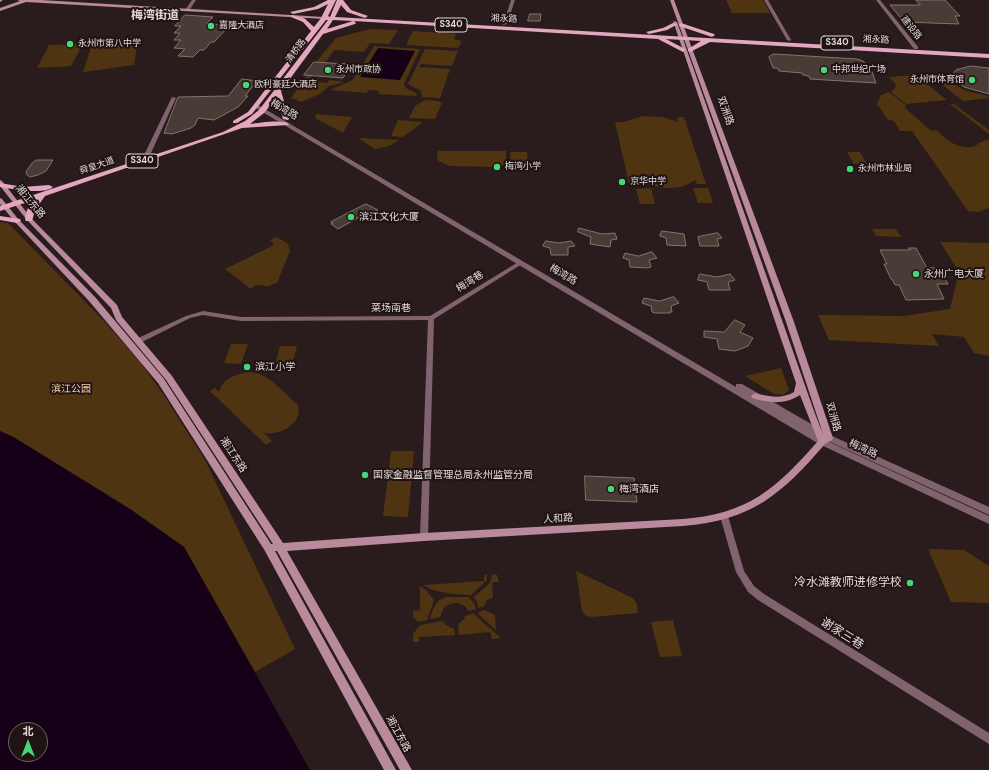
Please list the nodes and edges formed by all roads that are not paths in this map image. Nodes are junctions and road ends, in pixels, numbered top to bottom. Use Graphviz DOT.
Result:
graph roads {
  1 [pos="7,0"];
  2 [pos="19,0"];
  3 [pos="79,0"];
  4 [pos="194,0"];
  5 [pos="332,0"];
  6 [pos="340,0"];
  7 [pos="513,0"];
  8 [pos="667,0"];
  9 [pos="672,0"];
  10 [pos="766,0"];
  11 [pos="878,0"];
  12 [pos="36,1"];
  13 [pos="188,8"];
  14 [pos="0,10"];
  15 [pos="293,14"];
  16 [pos="325,16"];
  17 [pos="333,16"];
  18 [pos="366,18"];
  19 [pos="505,24"];
  20 [pos="678,24"];
  21 [pos="313,31"];
  22 [pos="615,32"];
  23 [pos="321,33"];
  24 [pos="646,34"];
  25 [pos="682,36"];
  26 [pos="716,38"];
  27 [pos="728,39"];
  28 [pos="789,40"];
  29 [pos="916,48"];
  30 [pos="687,50"];
  31 [pos="989,52"];
  32 [pos="989,56"];
  33 [pos="691,61"];
  34 [pos="278,91"];
  35 [pos="174,98"];
  36 [pos="256,106"];
  37 [pos="265,109"];
  38 [pos="285,121"];
  39 [pos="236,128"];
  40 [pos="148,153"];
  41 [pos="1,184"];
  42 [pos="49,187"];
  43 [pos="43,195"];
  44 [pos="14,202"];
  45 [pos="2,205"];
  46 [pos="0,218"];
  47 [pos="29,219"];
  48 [pos="18,221"];
  49 [pos="36,226"];
  50 [pos="26,230"];
  51 [pos="520,263"];
  52 [pos="431,318"];
  53 [pos="138,341"];
  54 [pos="792,360"];
  55 [pos="803,361"];
  56 [pos="800,384"];
  57 [pos="755,396"];
  58 [pos="817,431"];
  59 [pos="826,440"];
  60 [pos="989,511"];
  61 [pos="724,516"];
  62 [pos="989,520"];
  63 [pos="424,537"];
  64 [pos="280,547"];
  65 [pos="268,548"];
  66 [pos="989,740"];
  67 [pos="390,770"];
  68 [pos="406,770"];
  1 -- 14 [label="main road"];
  2 -- 12 [label="main road, 湘永路"];
  3 -- 13 [label="main road, 湘永路"];
  4 -- 13 [label="street"];
  5 -- 6 [label="main road"];
  5 -- 15 [label="main road"];
  5 -- 16 [label="main road, 清桥路"];
  6 -- 17 [label="main road, 清桥路"];
  6 -- 18 [label="main road"];
  7 -- 19 [label="street"];
  8 -- 20 [label="main road, 双洲路"];
  9 -- 20 [label="main road, 双洲路"];
  10 -- 28 [label="street"];
  11 -- 29 [label="street, 建设路"];
  12 -- 13 [label="main road, 湘永路"];
  12 -- 14 [label="main road"];
  13 -- 15 [label="main road, 湘永路"];
  15 -- 16 [label="main road, 湘永路"];
  15 -- 21 [label="main road"];
  16 -- 17 [label="main road, 湘永路"];
  16 -- 21 [label="main road, 清桥路 / S340"];
  17 -- 18 [label="main road, 湘永路"];
  17 -- 23 [label="main road, 清桥路"];
  18 -- 19 [label="main road, 湘永路 / S340"];
  18 -- 22 [label="main road, 湘永路 / S340"];
  18 -- 23 [label="main road, S340"];
  19 -- 22 [label="main road, 湘永路 / S340"];
  20 -- 24 [label="main road"];
  20 -- 25 [label="main road, 双洲路"];
  20 -- 26 [label="main road"];
  21 -- 23 [label="main road"];
  21 -- 36 [label="main road, 清桥路 / S340"];
  22 -- 24 [label="main road, 湘永路 / S340"];
  23 -- 34 [label="main road, 清桥路 / S340"];
  24 -- 25 [label="main road, 湘永路 / S340"];
  24 -- 30 [label="main road"];
  25 -- 26 [label="main road, 湘永路 / S340"];
  25 -- 30 [label="main road, 双洲路"];
  26 -- 27 [label="main road, 湘永路 / S340"];
  26 -- 30 [label="main road"];
  27 -- 28 [label="main road, 湘永路 / S340"];
  27 -- 32 [label="main road, 湘永路 / S340"];
  28 -- 29 [label="main road, 湘永路 / S340"];
  29 -- 31 [label="main road, 湘永路 / S340"];
  30 -- 33 [label="main road, 双洲路"];
  33 -- 54 [label="main road, 双洲路"];
  33 -- 55 [label="main road, 双洲路"];
  34 -- 37 [label="main road, 清桥路 / S340"];
  34 -- 38 [label="main road"];
  35 -- 40 [label="street"];
  36 -- 37 [label="street, 梅湾路"];
  36 -- 40 [label="main road, 舜皇大道 / S340"];
  37 -- 38 [label="street, 梅湾路"];
  37 -- 39 [label="main road, 舜皇大道 / S340"];
  38 -- 39 [label="main road"];
  38 -- 51 [label="street, 梅湾路"];
  38 -- 57 [label="street, 梅湾路"];
  39 -- 43 [label="main road, 舜皇大道 / S340"];
  40 -- 42 [label="main road, 舜皇大道 / S340"];
  41 -- 42 [label="main road"];
  41 -- 44 [label="main road, 湘江东路"];
  42 -- 44 [label="main road, 舜皇大道 / S340"];
  43 -- 44 [label="main road, 舜皇大道 / S340"];
  43 -- 47 [label="main road"];
  44 -- 45 [label="main road, 舜皇大道 / S340"];
  44 -- 47 [label="main road, 湘江东路"];
  45 -- 48 [label="main road, 湘江东路"];
  46 -- 48 [label="main road"];
  47 -- 49 [label="main road, 湘江东路"];
  48 -- 50 [label="main road, 湘江东路"];
  49 -- 50 [label="main road"];
  49 -- 53 [label="main road, 湘江东路"];
  50 -- 65 [label="main road, 湘江东路"];
  51 -- 52 [label="street, 梅湾巷"];
  51 -- 59 [label="street, 梅湾路"];
  52 -- 53 [label="street, 菜场南巷"];
  52 -- 63 [label="street"];
  53 -- 64 [label="main road, 湘江东路"];
  54 -- 55 [label="main road"];
  54 -- 56 [label="main road, 双洲路"];
  55 -- 59 [label="main road, 双洲路"];
  56 -- 57 [label="main road"];
  56 -- 58 [label="main road, 双洲路"];
  57 -- 58 [label="street, 梅湾路"];
  58 -- 59 [label="main road, 双洲路"];
  59 -- 60 [label="street, 梅湾路"];
  59 -- 61 [label="main road, 人和路"];
  59 -- 62 [label="street, 梅湾路"];
  61 -- 63 [label="main road, 人和路"];
  61 -- 66 [label="street, 谢家三巷"];
  63 -- 64 [label="main road, 人和路"];
  64 -- 65 [label="main road, 人和路"];
  64 -- 68 [label="main road, 湘江东路"];
  65 -- 67 [label="main road, 湘江东路"];
}
